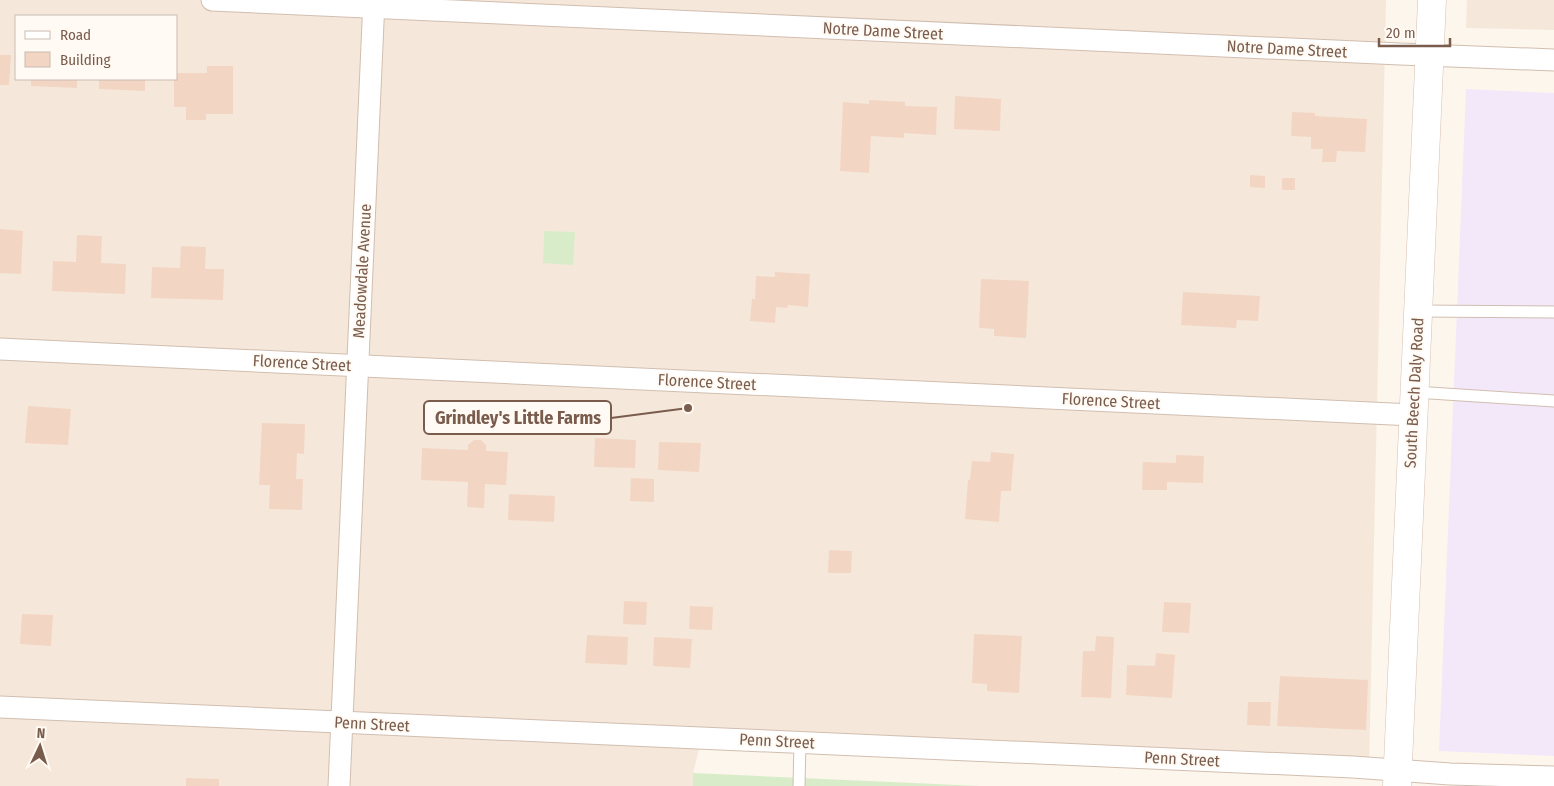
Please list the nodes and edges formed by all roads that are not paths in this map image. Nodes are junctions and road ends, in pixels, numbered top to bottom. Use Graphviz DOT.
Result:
graph roads {
  1 [pos="212,0"];
  2 [pos="1432,0"];
  3 [pos="374,4"];
  4 [pos="1430,55"];
  5 [pos="1554,60"];
  6 [pos="1418,311"];
  7 [pos="1554,312"];
  8 [pos="0,349"];
  9 [pos="358,366"];
  10 [pos="1554,401"];
  11 [pos="1414,403"];
  12 [pos="0,706"];
  13 [pos="342,722"];
  14 [pos="800,742"];
  15 [pos="1554,777"];
  16 [pos="1397,778"];
  17 [pos="339,786"];
  18 [pos="798,786"];
  1 -- 3 [label="street, Notre Dame Street"];
  2 -- 4 [label="main road, South Beech Daly Road"];
  3 -- 4 [label="street, Notre Dame Street"];
  3 -- 9 [label="street, Meadowdale Avenue"];
  4 -- 5 [label="street, Notre Dame Street"];
  4 -- 6 [label="main road, South Beech Daly Road"];
  6 -- 7 [label="lane"];
  6 -- 11 [label="main road, South Beech Daly Road"];
  8 -- 9 [label="street, Florence Street"];
  9 -- 11 [label="street, Florence Street"];
  9 -- 13 [label="street, Meadowdale Avenue"];
  10 -- 11 [label="lane"];
  11 -- 16 [label="main road, South Beech Daly Road"];
  12 -- 13 [label="street, Penn Street"];
  13 -- 14 [label="street, Penn Street"];
  13 -- 17 [label="street, Meadowdale Avenue"];
  14 -- 16 [label="street, Penn Street"];
  14 -- 18 [label="lane"];
  15 -- 16 [label="street, Penn Street"];
}
